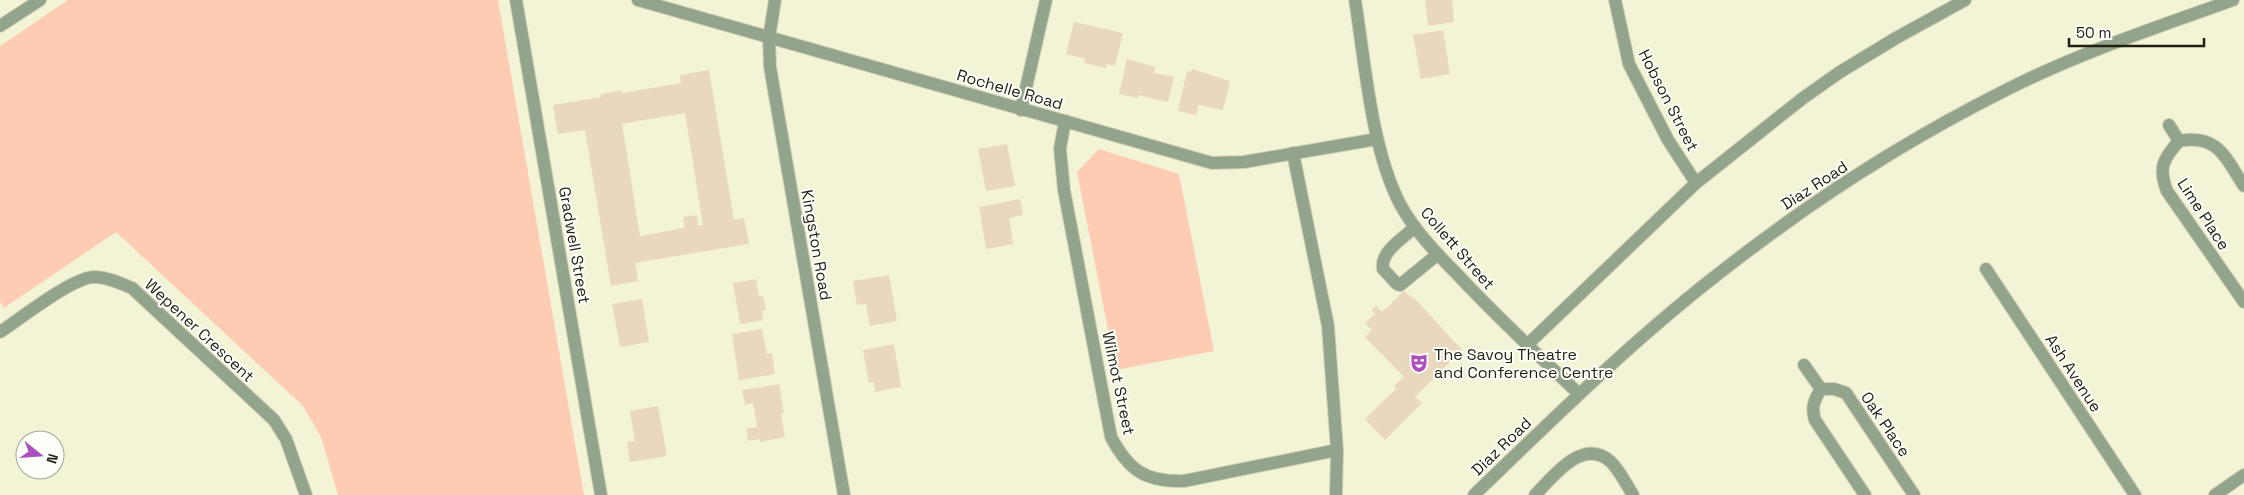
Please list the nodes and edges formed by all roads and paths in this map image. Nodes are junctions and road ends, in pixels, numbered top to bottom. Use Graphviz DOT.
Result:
graph roads {
  1 [pos="40,0"];
  2 [pos="516,0"];
  3 [pos="638,0"];
  4 [pos="775,0"];
  5 [pos="1046,0"];
  6 [pos="1355,0"];
  7 [pos="1615,0"];
  8 [pos="1965,0"];
  9 [pos="2233,0"];
  10 [pos="0,26"];
  11 [pos="769,38"];
  12 [pos="1021,110"];
  13 [pos="1065,121"];
  14 [pos="2169,125"];
  15 [pos="1377,138"];
  16 [pos="2179,141"];
  17 [pos="1294,153"];
  18 [pos="1696,183"];
  19 [pos="2244,186"];
  20 [pos="1415,227"];
  21 [pos="1438,254"];
  22 [pos="1986,269"];
  23 [pos="2244,302"];
  24 [pos="0,332"];
  25 [pos="1528,344"];
  26 [pos="1804,365"];
  27 [pos="1821,389"];
  28 [pos="1579,394"];
  29 [pos="1337,450"];
  30 [pos="2244,475"];
  31 [pos="306,495"];
  32 [pos="601,495"];
  33 [pos="844,495"];
  34 [pos="1336,495"];
  35 [pos="1474,495"];
  36 [pos="1534,495"];
  37 [pos="1633,495"];
  38 [pos="1865,495"];
  39 [pos="1914,495"];
  40 [pos="2135,495"];
  41 [pos="2215,495"];
  1 -- 10 [label="street"];
  2 -- 32 [label="street, Gradwell Street"];
  3 -- 11 [label="street, Rochelle Road"];
  4 -- 11 [label="street, Kingston Road"];
  5 -- 12 [label="street"];
  6 -- 15 [label="street, Collett Street"];
  7 -- 18 [label="street, Hobson Street"];
  8 -- 18 [label="street"];
  9 -- 28 [label="street, Diaz Road"];
  11 -- 12 [label="street, Rochelle Road"];
  11 -- 33 [label="street, Kingston Road"];
  12 -- 13 [label="street, Rochelle Road"];
  13 -- 17 [label="street, Rochelle Road"];
  13 -- 29 [label="street, Wilmot Street"];
  14 -- 16 [label="street"];
  15 -- 17 [label="street, Rochelle Road"];
  15 -- 20 [label="street, Collett Street"];
  16 -- 19 [label="street"];
  16 -- 23 [label="street, Lime Place"];
  17 -- 29 [label="street"];
  18 -- 25 [label="street"];
  20 -- 21 [label="street, Collett Street"];
  20 -- 21 [label="street"];
  21 -- 25 [label="street, Collett Street"];
  22 -- 40 [label="street, Ash Avenue"];
  24 -- 31 [label="street, Wepener Crescent"];
  25 -- 28 [label="street, Collett Street"];
  26 -- 27 [label="street"];
  27 -- 38 [label="street"];
  27 -- 39 [label="street, Oak Place"];
  28 -- 35 [label="street, Diaz Road"];
  29 -- 34 [label="street"];
  30 -- 41 [label="street"];
  36 -- 37 [label="street"];
}
